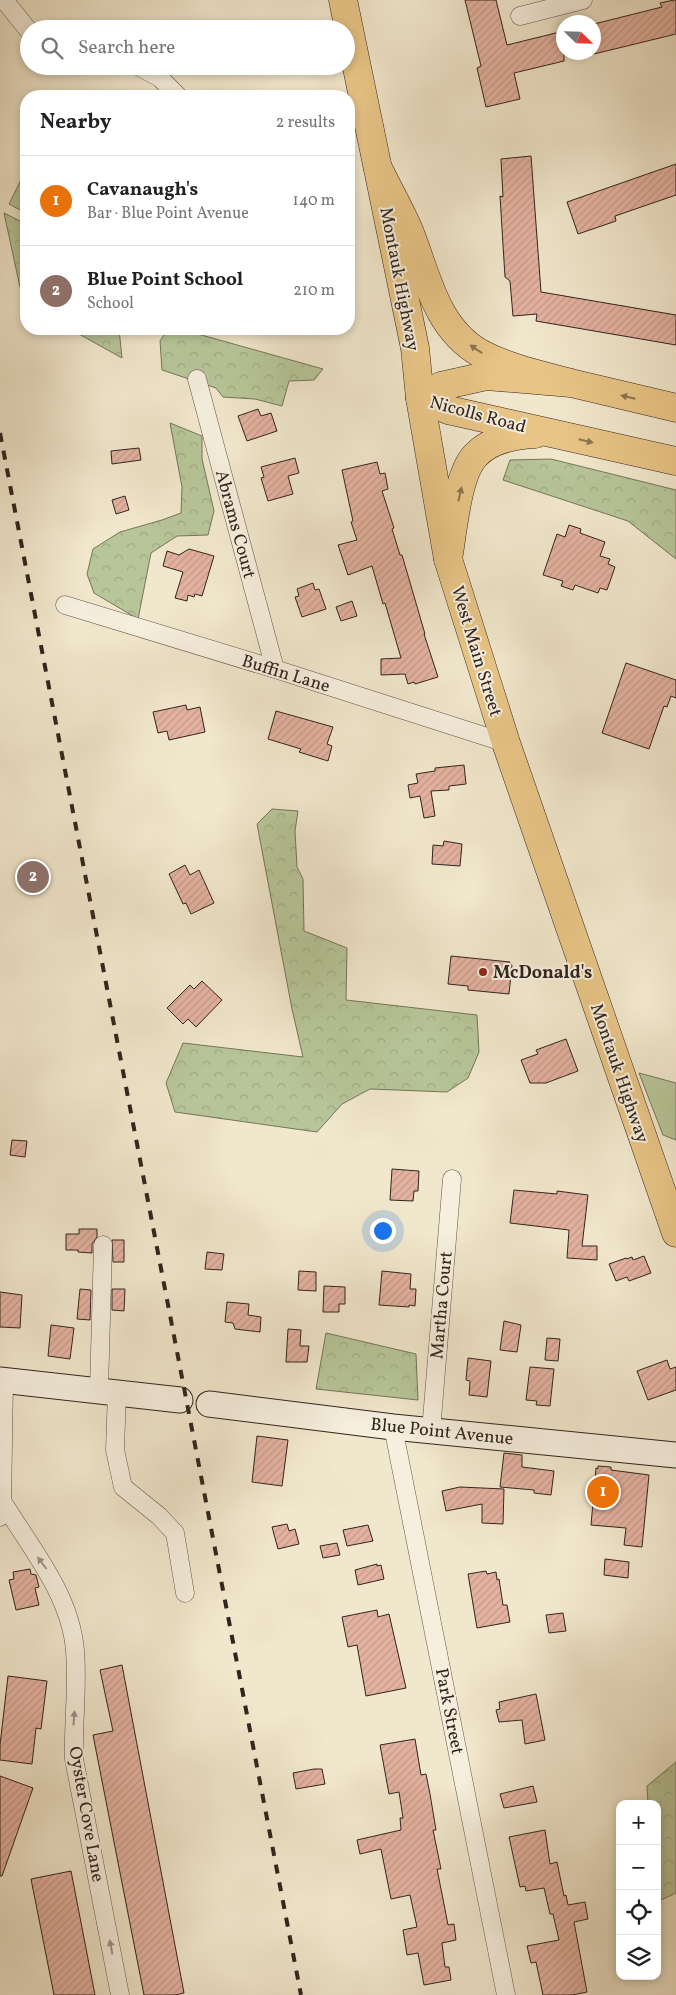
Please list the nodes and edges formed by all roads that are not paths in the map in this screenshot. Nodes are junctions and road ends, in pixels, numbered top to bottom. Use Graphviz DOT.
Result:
graph roads {
  1 [pos="4,0"];
  2 [pos="342,0"];
  3 [pos="583,0"];
  4 [pos="520,16"];
  5 [pos="20,20"];
  6 [pos="346,20"];
  7 [pos="355,61"];
  8 [pos="154,75"];
  9 [pos="172,90"];
  10 [pos="378,168"];
  11 [pos="197,379"];
  12 [pos="571,383"];
  13 [pos="420,398"];
  14 [pos="676,408"];
  15 [pos="551,433"];
  16 [pos="676,461"];
  17 [pos="448,559"];
  18 [pos="65,605"];
  19 [pos="275,669"];
  20 [pos="506,743"];
  21 [pos="452,1178"];
  22 [pos="676,1233"];
  23 [pos="103,1245"];
  24 [pos="2,1381"];
  25 [pos="108,1391"];
  26 [pos="180,1400"];
  27 [pos="209,1404"];
  28 [pos="393,1428"];
  29 [pos="431,1431"];
  30 [pos="676,1455"];
  31 [pos="1,1509"];
  32 [pos="185,1593"];
  33 [pos="120,1995"];
  34 [pos="506,1995"];
  1 -- 5 [label="street"];
  2 -- 6 [label="main road, Montauk Highway"];
  3 -- 4 [label="street"];
  7 -- 10 [label="main road, Montauk Highway"];
  8 -- 9 [label="street"];
  12 -- 10 [label="main road, one-way"];
  10 -- 13 [label="main road, Montauk Highway"];
  11 -- 19 [label="street, Abrams Court"];
  12 -- 13 [label="main road, Nicolls Road"];
  14 -- 12 [label="main road, Nicolls Road, one-way"];
  13 -- 15 [label="main road, Nicolls Road"];
  13 -- 17 [label="main road, Montauk Highway"];
  15 -- 16 [label="main road, Nicolls Road, one-way"];
  17 -- 15 [label="main road, one-way"];
  17 -- 20 [label="main road, West Main Street"];
  18 -- 19 [label="street, Buffin Lane"];
  19 -- 20 [label="street, Buffin Lane"];
  20 -- 22 [label="main road, Montauk Highway"];
  21 -- 29 [label="street, Martha Court"];
  23 -- 25 [label="street"];
  24 -- 25 [label="street"];
  24 -- 31 [label="street, Oyster Cove Lane"];
  25 -- 26 [label="street"];
  25 -- 32 [label="street"];
  27 -- 28 [label="street, Blue Point Avenue"];
  28 -- 29 [label="street, Blue Point Avenue"];
  28 -- 34 [label="street, Park Street"];
  29 -- 30 [label="street, Blue Point Avenue"];
  33 -- 31 [label="street, Oyster Cove Lane, one-way"];
}
